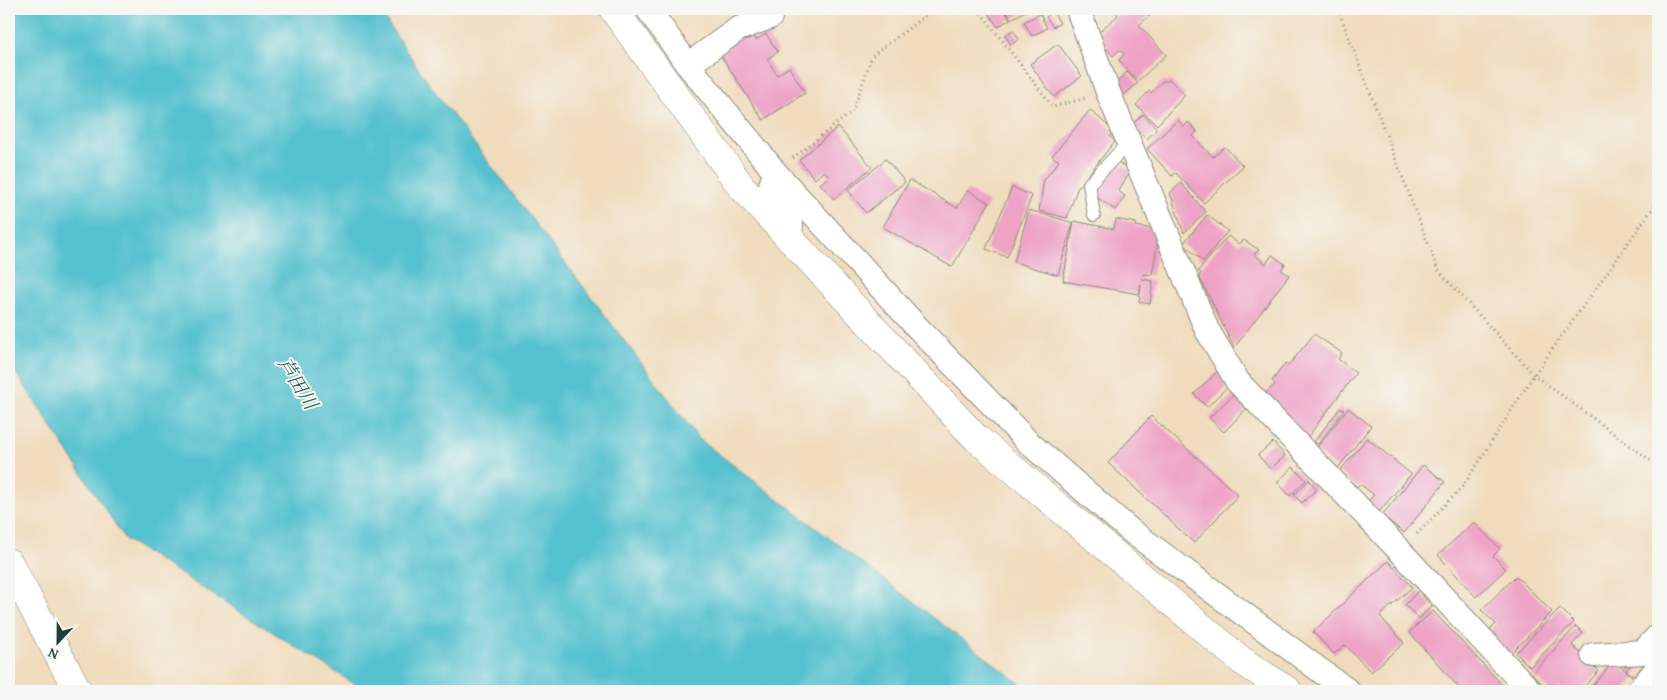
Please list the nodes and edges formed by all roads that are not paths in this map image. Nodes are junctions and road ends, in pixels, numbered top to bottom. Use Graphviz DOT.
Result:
graph roads {
  1 [pos="613,9"];
  2 [pos="648,9"];
  3 [pos="770,9"];
  4 [pos="1078,9"];
  5 [pos="688,65"];
  6 [pos="1129,142"];
  7 [pos="775,172"];
  8 [pos="1094,215"];
  9 [pos="790,239"];
  10 [pos="9,563"];
  11 [pos="1658,636"];
  12 [pos="1593,655"];
  13 [pos="1658,671"];
  14 [pos="78,691"];
  15 [pos="1288,691"];
  16 [pos="1348,691"];
  17 [pos="1530,691"];
  18 [pos="1641,691"];
  1 -- 9 [label="street"];
  2 -- 5 [label="street"];
  3 -- 5 [label="street"];
  4 -- 6 [label="street"];
  5 -- 7 [label="street"];
  6 -- 8 [label="lane"];
  6 -- 17 [label="street"];
  7 -- 9 [label="street"];
  7 -- 16 [label="street"];
  9 -- 15 [label="street"];
  10 -- 14 [label="street"];
  11 -- 12 [label="street"];
  13 -- 18 [label="street"];
}
